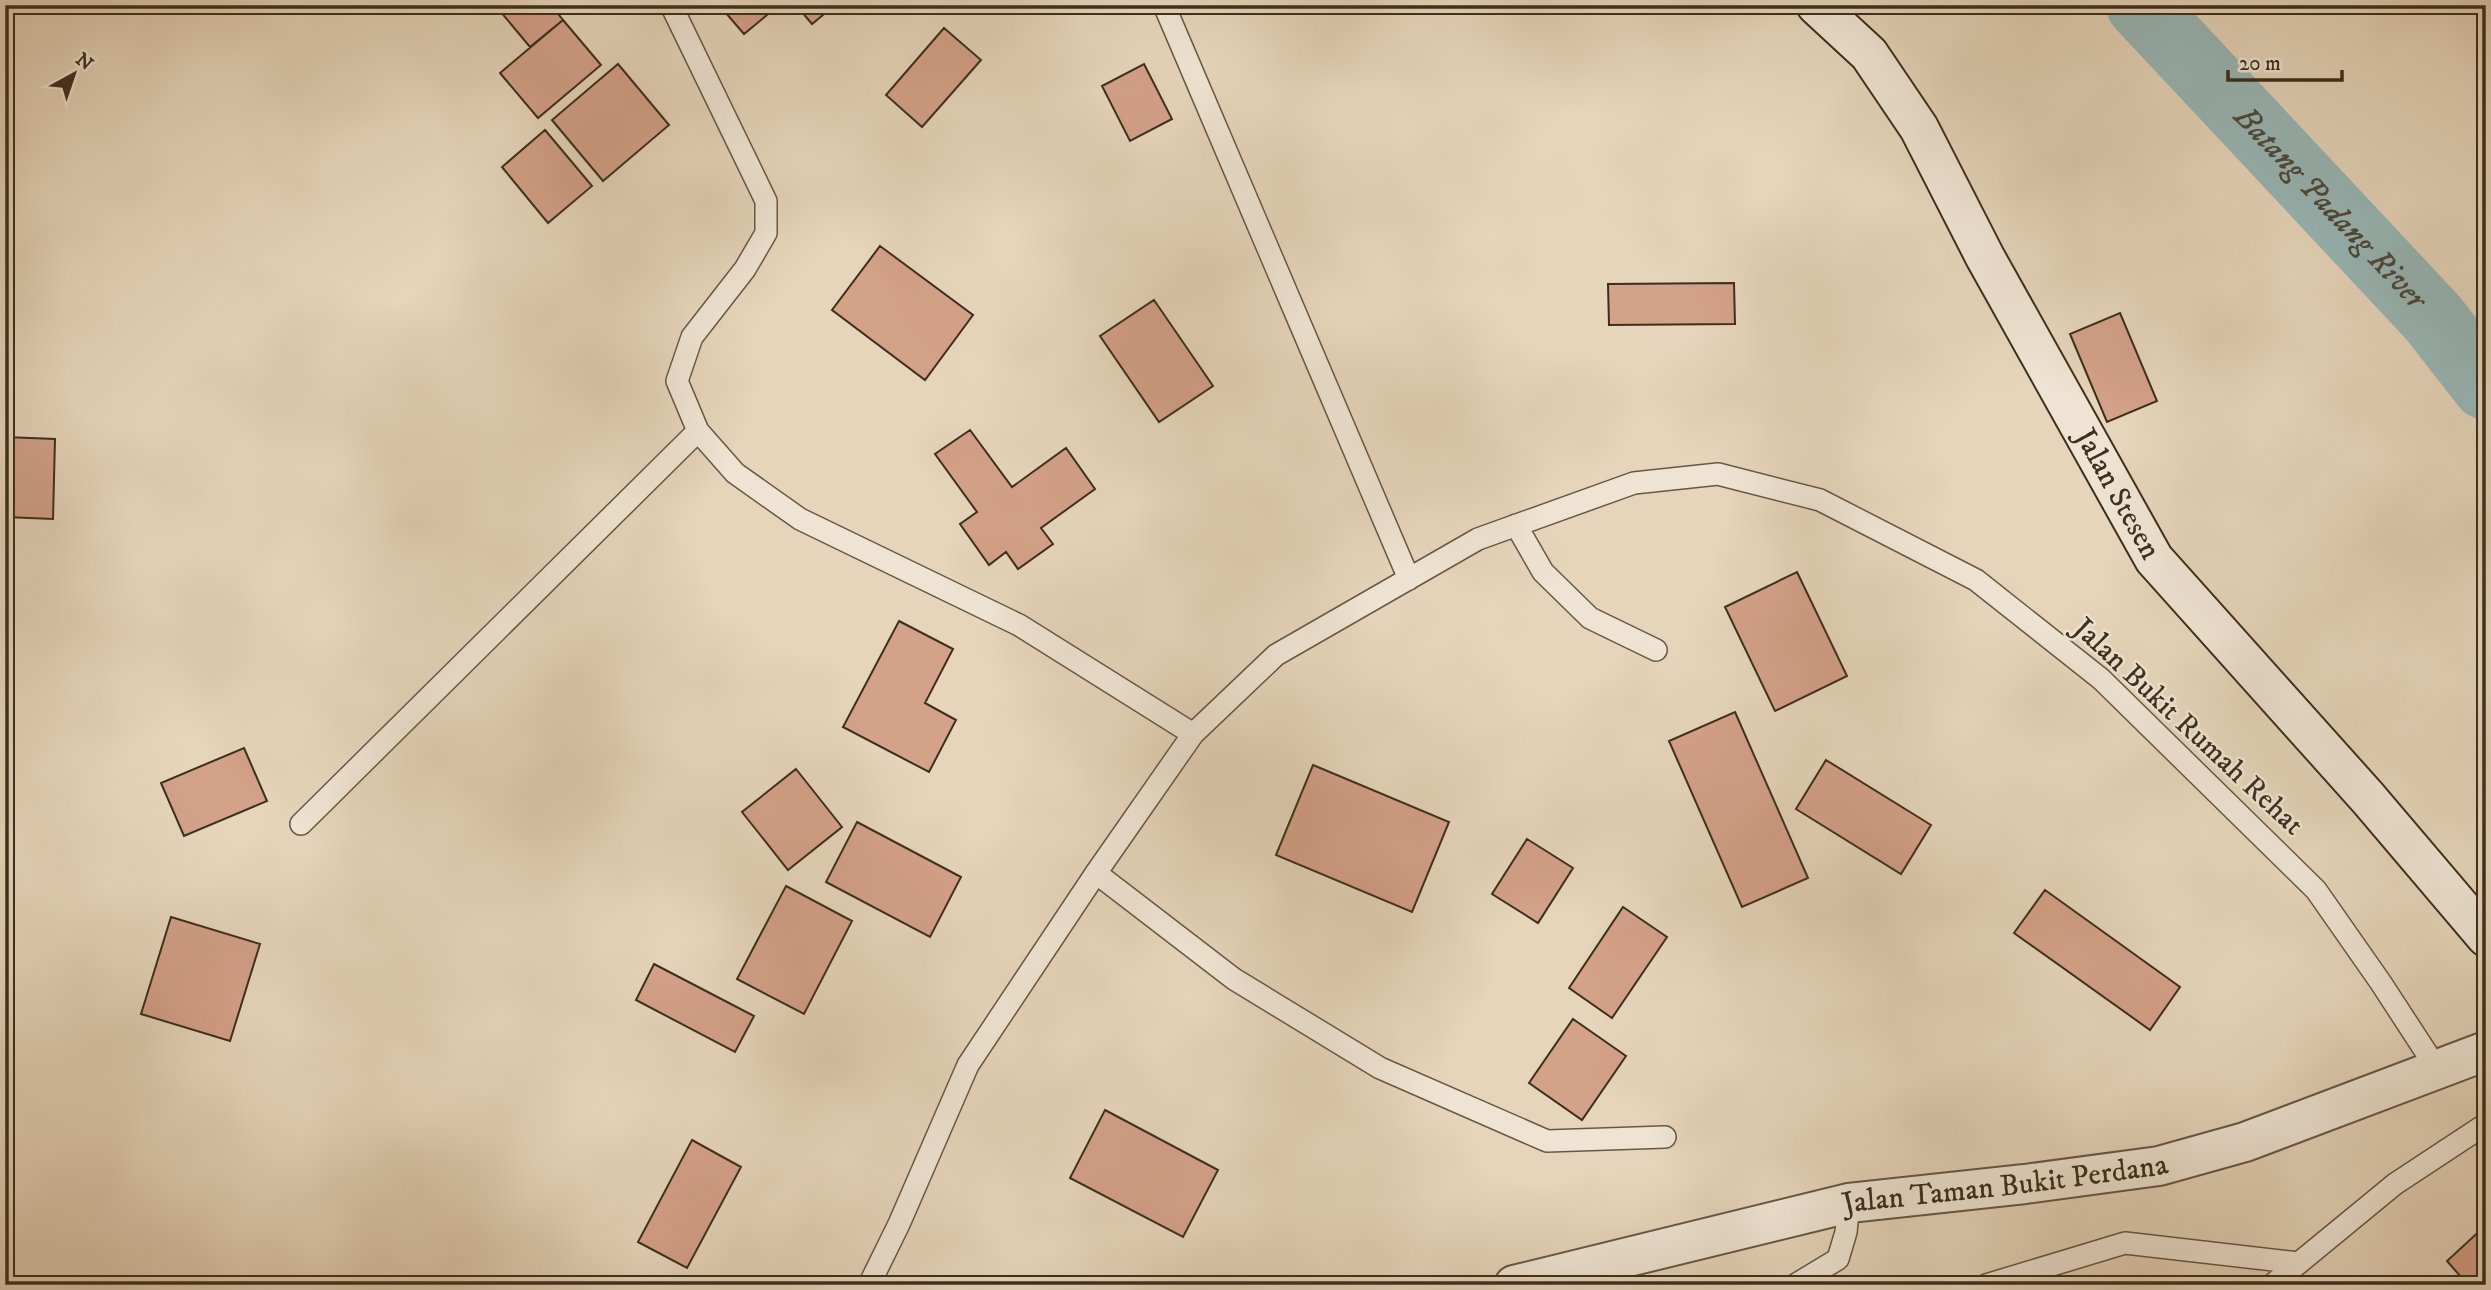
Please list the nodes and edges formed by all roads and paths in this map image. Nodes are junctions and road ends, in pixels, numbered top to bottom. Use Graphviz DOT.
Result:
graph roads {
  1 [pos="671,5"];
  2 [pos="1164,5"];
  3 [pos="1816,5"];
  4 [pos="698,431"];
  5 [pos="1516,525"];
  6 [pos="1409,579"];
  7 [pos="1656,650"];
  8 [pos="1193,734"];
  9 [pos="302,824"];
  10 [pos="1096,873"];
  11 [pos="2486,937"];
  12 [pos="2486,1051"];
  13 [pos="2437,1069"];
  14 [pos="2486,1124"];
  15 [pos="1665,1137"];
  16 [pos="1849,1203"];
  17 [pos="2299,1263"];
  18 [pos="869,1285"];
  19 [pos="1514,1285"];
  20 [pos="1795,1285"];
  21 [pos="1986,1285"];
  22 [pos="2272,1285"];
  1 -- 4 [label="lane"];
  2 -- 6 [label="lane"];
  3 -- 11 [label="main road, Jalan Stesen"];
  4 -- 8 [label="lane"];
  4 -- 9 [label="lane"];
  5 -- 6 [label="lane, Jalan Bukit Rumah Rehat"];
  5 -- 7 [label="lane"];
  5 -- 13 [label="lane, Jalan Bukit Rumah Rehat"];
  6 -- 8 [label="lane, Jalan Bukit Rumah Rehat"];
  8 -- 10 [label="lane, Jalan Bukit Rumah Rehat"];
  10 -- 15 [label="lane"];
  10 -- 18 [label="lane, Jalan Bukit Rumah Rehat"];
  12 -- 13 [label="main road, Jalan Taman Bukit Perdana"];
  13 -- 16 [label="main road, Jalan Taman Bukit Perdana"];
  14 -- 17 [label="lane"];
  16 -- 19 [label="main road, Jalan Taman Bukit Perdana"];
  16 -- 20 [label="lane"];
  17 -- 21 [label="lane"];
  17 -- 22 [label="lane"];
}
